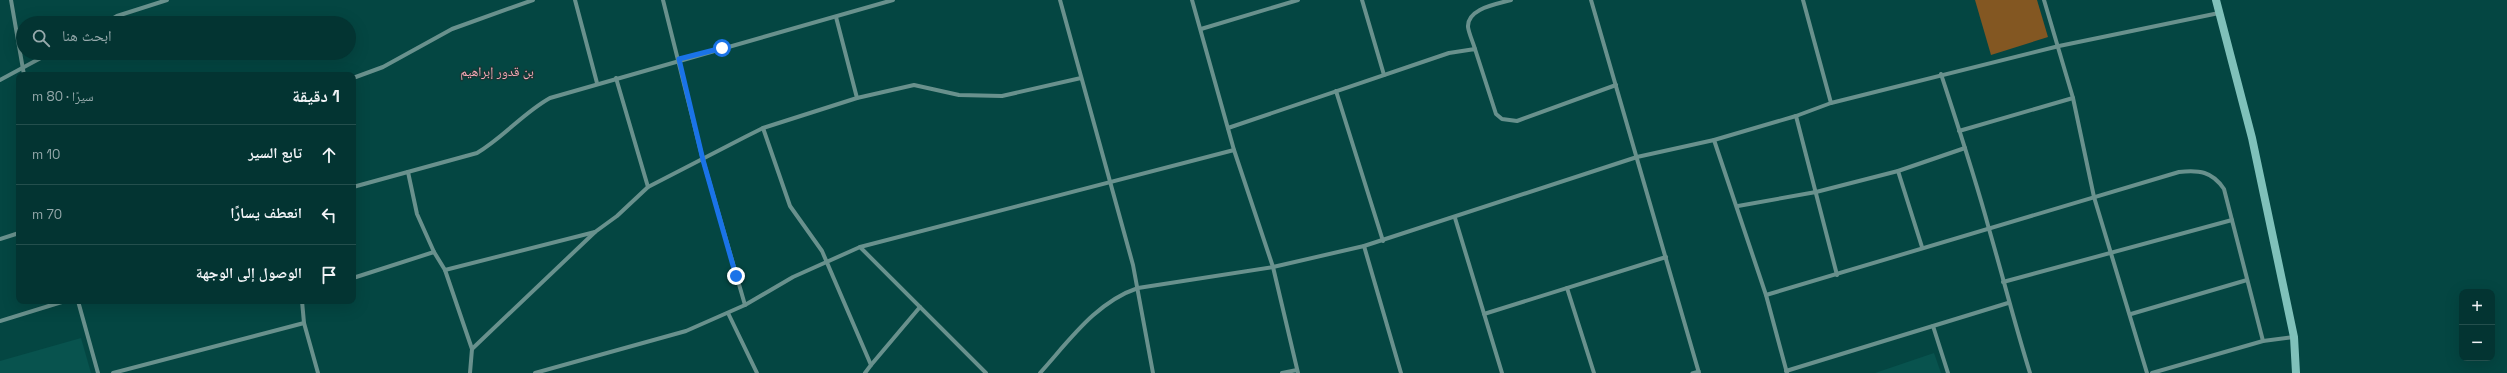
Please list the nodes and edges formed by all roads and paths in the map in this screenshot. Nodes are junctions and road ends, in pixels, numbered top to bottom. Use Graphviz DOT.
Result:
graph roads {
  1 [pos="11,0"];
  2 [pos="167,0"];
  3 [pos="533,0"];
  4 [pos="575,0"];
  5 [pos="663,0"];
  6 [pos="893,0"];
  7 [pos="1060,0"];
  8 [pos="1192,0"];
  9 [pos="1298,0"];
  10 [pos="1362,0"];
  11 [pos="1511,0"];
  12 [pos="1591,0"];
  13 [pos="1803,0"];
  14 [pos="2044,0"];
  15 [pos="2216,0"];
  16 [pos="522,2"];
  17 [pos="2220,13"];
  18 [pos="117,16"];
  19 [pos="836,17"];
  20 [pos="1200,29"];
  21 [pos="16,31"];
  22 [pos="2059,46"];
  23 [pos="1475,49"];
  24 [pos="679,59"];
  25 [pos="21,60"];
  26 [pos="37,60"];
  27 [pos="22,68"];
  28 [pos="23,72"];
  29 [pos="1941,74"];
  30 [pos="1384,75"];
  31 [pos="356,77"];
  32 [pos="616,78"];
  33 [pos="1081,78"];
  34 [pos="0,80"];
  35 [pos="597,84"];
  36 [pos="1616,85"];
  37 [pos="1336,91"];
  38 [pos="857,98"];
  39 [pos="2073,98"];
  40 [pos="1831,103"];
  41 [pos="1796,116"];
  42 [pos="763,128"];
  43 [pos="1228,128"];
  44 [pos="1959,131"];
  45 [pos="1714,140"];
  46 [pos="1965,148"];
  47 [pos="1234,150"];
  48 [pos="1637,157"];
  49 [pos="703,160"];
  50 [pos="1898,171"];
  51 [pos="408,172"];
  52 [pos="1109,182"];
  53 [pos="356,186"];
  54 [pos="648,187"];
  55 [pos="1816,192"];
  56 [pos="2094,197"];
  57 [pos="1738,206"];
  58 [pos="1455,218"];
  59 [pos="2232,220"];
  60 [pos="1989,228"];
  61 [pos="595,232"];
  62 [pos="16,234"];
  63 [pos="0,239"];
  64 [pos="1383,241"];
  65 [pos="860,246"];
  66 [pos="1364,246"];
  67 [pos="1922,247"];
  68 [pos="434,252"];
  69 [pos="2112,253"];
  70 [pos="1666,257"];
  71 [pos="826,262"];
  72 [pos="1273,267"];
  73 [pos="445,270"];
  74 [pos="1837,274"];
  75 [pos="356,277"];
  76 [pos="2247,280"];
  77 [pos="2003,282"];
  78 [pos="1138,288"];
  79 [pos="1567,288"];
  80 [pos="1766,295"];
  81 [pos="2008,303"];
  82 [pos="55,304"];
  83 [pos="79,304"];
  84 [pos="302,304"];
  85 [pos="745,305"];
  86 [pos="920,307"];
  87 [pos="728,313"];
  88 [pos="1484,314"];
  89 [pos="2131,314"];
  90 [pos="0,321"];
  91 [pos="304,323"];
  92 [pos="1933,326"];
  93 [pos="2294,337"];
  94 [pos="2263,341"];
  95 [pos="472,349"];
  96 [pos="871,365"];
  97 [pos="1297,372"];
  98 [pos="1699,372"];
  99 [pos="1786,372"];
  100 [pos="98,373"];
  101 [pos="113,373"];
  102 [pos="318,373"];
  103 [pos="470,373"];
  104 [pos="535,373"];
  105 [pos="757,373"];
  106 [pos="865,373"];
  107 [pos="986,373"];
  108 [pos="1040,373"];
  109 [pos="1153,373"];
  110 [pos="1282,373"];
  111 [pos="1401,373"];
  112 [pos="1502,373"];
  113 [pos="1594,373"];
  114 [pos="1692,373"];
  115 [pos="1948,373"];
  116 [pos="2030,373"];
  117 [pos="2147,373"];
  118 [pos="2152,373"];
  119 [pos="2296,373"];
  1 -- 21 [label="street"];
  2 -- 18 [label="street"];
  3 -- 16 [label="street"];
  4 -- 35 [label="street"];
  5 -- 24 [label="street"];
  6 -- 19 [label="street"];
  7 -- 33 [label="street"];
  8 -- 20 [label="street"];
  9 -- 20 [label="street"];
  10 -- 30 [label="street"];
  11 -- 23 [label="street"];
  12 -- 36 [label="street"];
  13 -- 40 [label="street"];
  14 -- 22 [label="street"];
  15 -- 17 [label="street"];
  16 -- 31 [label="street"];
  17 -- 22 [label="street"];
  17 -- 93 [label="street"];
  19 -- 24 [label="street"];
  19 -- 38 [label="street"];
  20 -- 43 [label="street"];
  22 -- 29 [label="street"];
  22 -- 39 [label="street"];
  23 -- 30 [label="street"];
  23 -- 36 [label="street"];
  24 -- 32 [label="street"];
  24 -- 49 [label="street"];
  25 -- 27 [label="street"];
  26 -- 27 [label="street"];
  27 -- 28 [label="street"];
  27 -- 34 [label="street"];
  29 -- 40 [label="street"];
  29 -- 44 [label="street"];
  30 -- 37 [label="street"];
  32 -- 35 [label="street"];
  32 -- 54 [label="street"];
  33 -- 38 [label="street"];
  33 -- 52 [label="street"];
  35 -- 51 [label="street"];
  36 -- 48 [label="street"];
  37 -- 43 [label="street"];
  37 -- 64 [label="street"];
  38 -- 42 [label="street"];
  39 -- 44 [label="street"];
  39 -- 56 [label="street"];
  40 -- 41 [label="street"];
  41 -- 45 [label="street"];
  41 -- 55 [label="street"];
  42 -- 49 [label="street"];
  42 -- 71 [label="street"];
  43 -- 47 [label="street"];
  44 -- 46 [label="street"];
  45 -- 48 [label="street"];
  45 -- 57 [label="street"];
  46 -- 50 [label="street"];
  46 -- 60 [label="street"];
  47 -- 52 [label="street"];
  47 -- 72 [label="street"];
  48 -- 58 [label="street"];
  48 -- 70 [label="street"];
  49 -- 54 [label="street"];
  49 -- 85 [label="street"];
  50 -- 55 [label="street"];
  50 -- 67 [label="street"];
  51 -- 53 [label="street"];
  51 -- 68 [label="street"];
  52 -- 65 [label="street"];
  52 -- 78 [label="street"];
  54 -- 61 [label="street"];
  55 -- 57 [label="street"];
  55 -- 74 [label="street"];
  56 -- 59 [label="street"];
  56 -- 60 [label="street"];
  56 -- 69 [label="street"];
  57 -- 80 [label="street"];
  58 -- 64 [label="street"];
  58 -- 88 [label="street"];
  59 -- 69 [label="street"];
  59 -- 76 [label="street"];
  60 -- 67 [label="street"];
  60 -- 77 [label="street"];
  61 -- 73 [label="street"];
  61 -- 95 [label="street"];
  62 -- 63 [label="street"];
  64 -- 66 [label="street"];
  65 -- 71 [label="street"];
  65 -- 86 [label="street"];
  66 -- 72 [label="street"];
  66 -- 111 [label="street"];
  67 -- 74 [label="street"];
  68 -- 73 [label="street"];
  68 -- 75 [label="street"];
  69 -- 77 [label="street"];
  69 -- 89 [label="street"];
  70 -- 79 [label="street"];
  70 -- 98 [label="street"];
  71 -- 85 [label="street"];
  71 -- 96 [label="street"];
  72 -- 78 [label="street"];
  72 -- 97 [label="street"];
  73 -- 95 [label="street"];
  74 -- 80 [label="street"];
  76 -- 89 [label="street"];
  76 -- 94 [label="street"];
  77 -- 81 [label="street"];
  78 -- 108 [label="street"];
  78 -- 109 [label="street"];
  79 -- 88 [label="street"];
  79 -- 113 [label="street"];
  80 -- 99 [label="street"];
  81 -- 92 [label="street"];
  81 -- 116 [label="street"];
  82 -- 90 [label="street"];
  83 -- 100 [label="street"];
  84 -- 91 [label="street"];
  85 -- 87 [label="street"];
  86 -- 96 [label="street"];
  86 -- 107 [label="street"];
  87 -- 104 [label="street"];
  87 -- 105 [label="street"];
  88 -- 112 [label="street"];
  89 -- 117 [label="street"];
  91 -- 101 [label="street"];
  91 -- 102 [label="street"];
  92 -- 99 [label="street"];
  92 -- 115 [label="street"];
  93 -- 94 [label="street"];
  93 -- 119 [label="street"];
  94 -- 118 [label="street"];
  95 -- 103 [label="street"];
  96 -- 106 [label="street"];
  97 -- 110 [label="street"];
  98 -- 114 [label="lane"];
}
